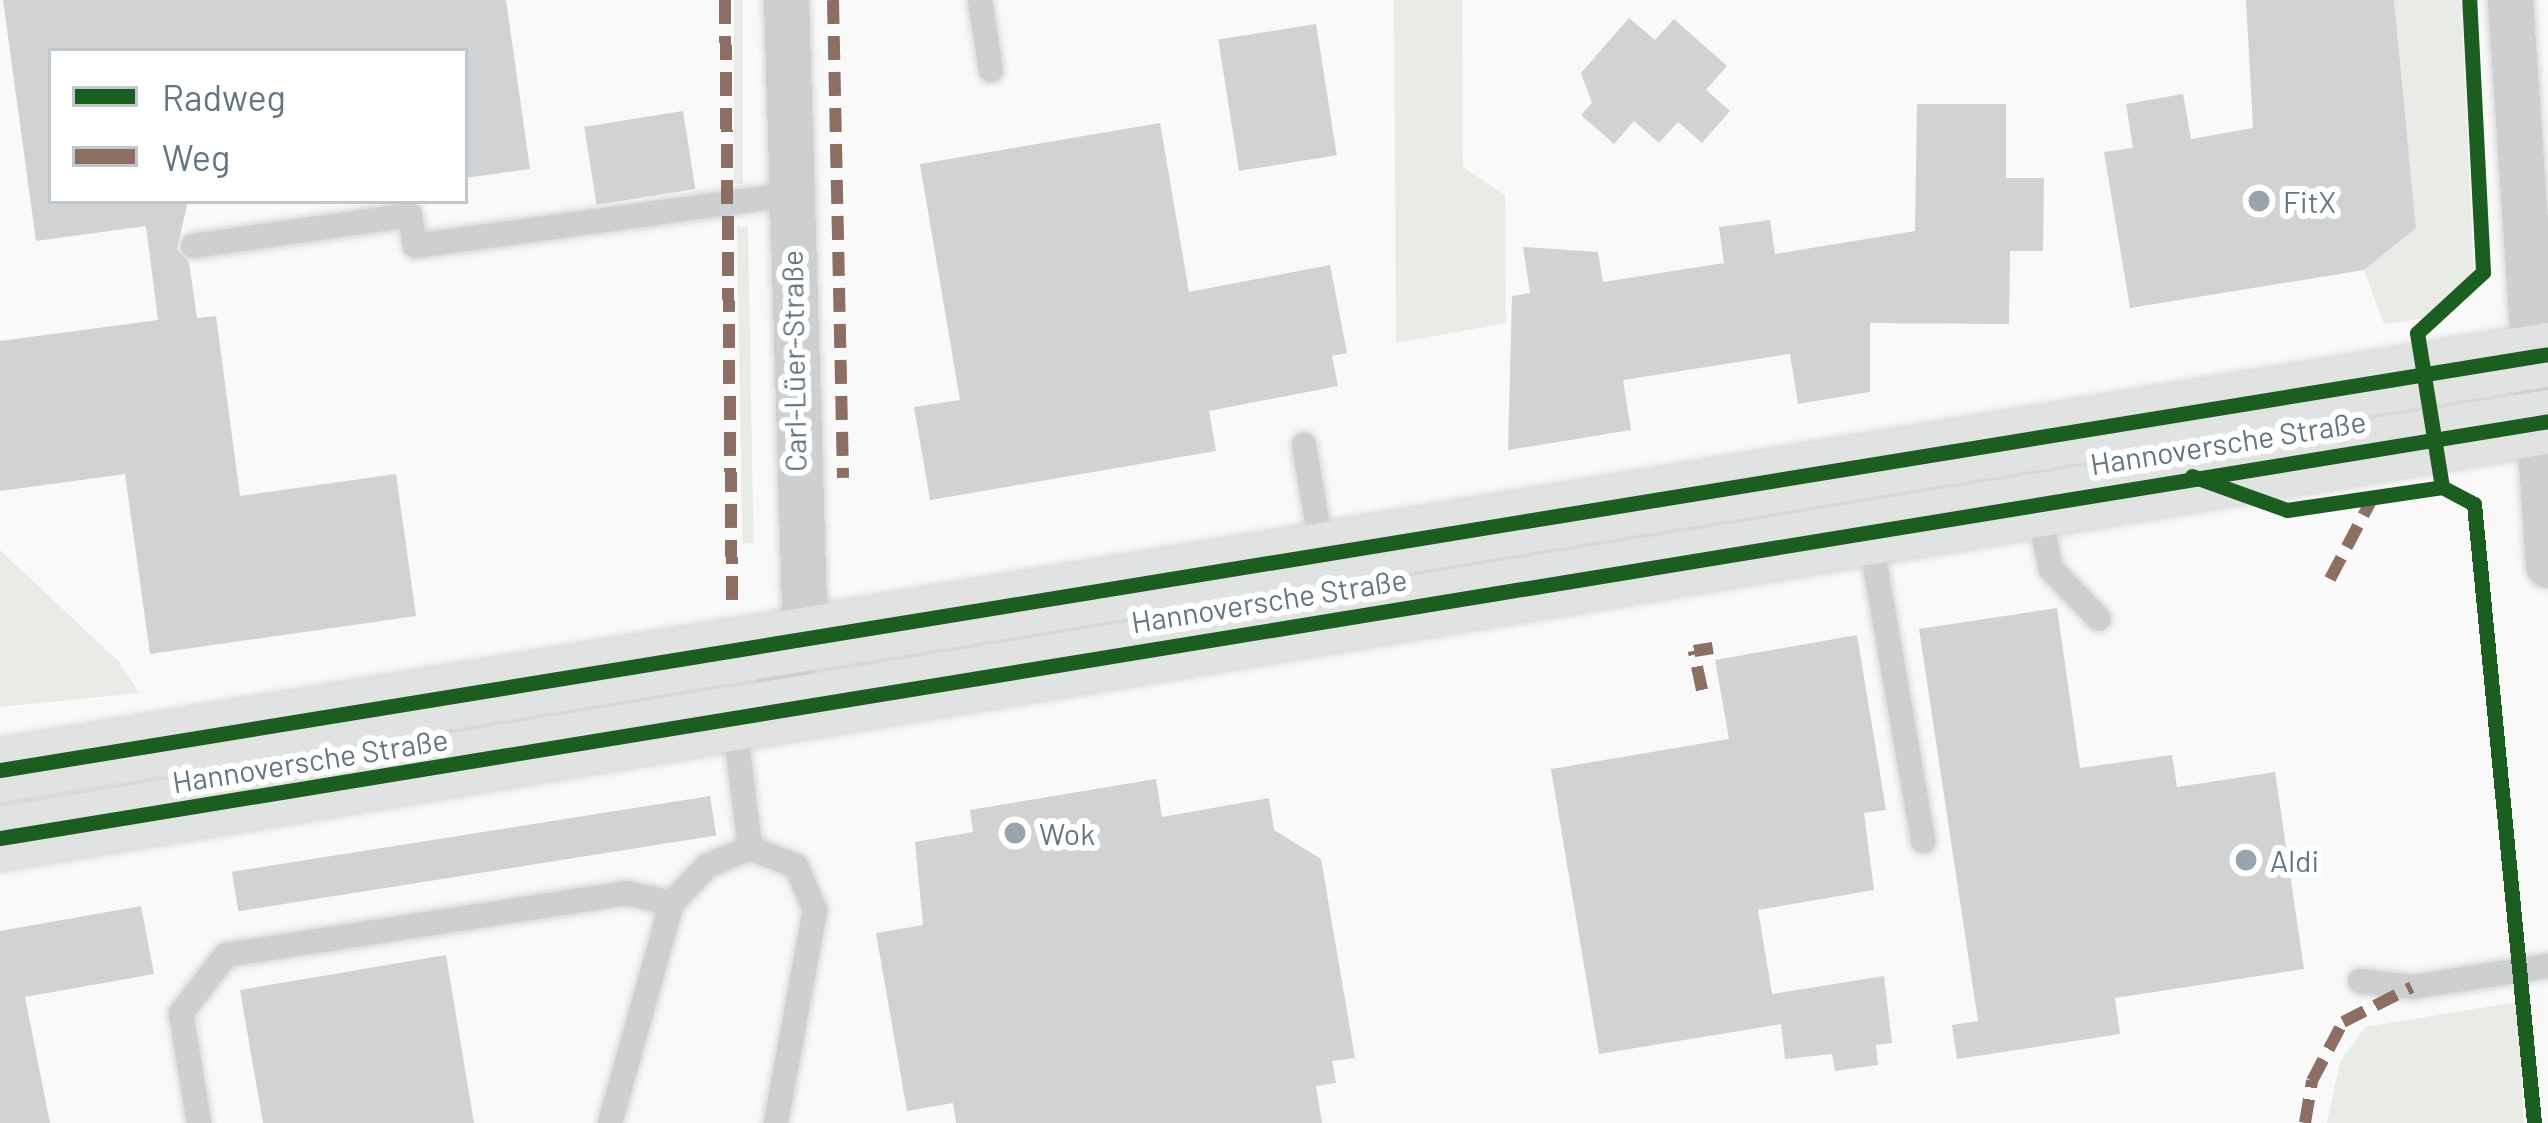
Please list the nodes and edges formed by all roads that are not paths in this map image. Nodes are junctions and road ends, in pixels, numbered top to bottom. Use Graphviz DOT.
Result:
graph roads {
  1 [pos="786,0"];
  2 [pos="980,0"];
  3 [pos="2510,0"];
  4 [pos="991,70"];
  5 [pos="789,195"];
  6 [pos="193,246"];
  7 [pos="2541,354"];
  8 [pos="2543,422"];
  9 [pos="1304,445"];
  10 [pos="2036,501"];
  11 [pos="1869,529"];
  12 [pos="1322,554"];
  13 [pos="2548,565"];
  14 [pos="2099,619"];
  15 [pos="805,639"];
  16 [pos="748,714"];
  17 [pos="0,770"];
  18 [pos="0,838"];
  19 [pos="1923,841"];
  20 [pos="750,848"];
  21 [pos="672,903"];
  22 [pos="2548,967"];
  23 [pos="2360,981"];
  24 [pos="199,1123"];
  25 [pos="610,1123"];
  26 [pos="776,1123"];
  1 -- 5 [label="street, Carl-Lüer-Straße"];
  2 -- 4 [label="lane"];
  3 -- 7 [label="street"];
  5 -- 6 [label="lane"];
  5 -- 15 [label="street, Carl-Lüer-Straße"];
  7 -- 8 [label="street"];
  7 -- 12 [label="main road, Hannoversche Straße"];
  8 -- 10 [label="main road, Hannoversche Straße"];
  8 -- 13 [label="street"];
  9 -- 12 [label="lane"];
  10 -- 11 [label="main road, Hannoversche Straße"];
  10 -- 14 [label="lane"];
  11 -- 16 [label="main road, Hannoversche Straße"];
  11 -- 19 [label="lane"];
  12 -- 15 [label="main road, Hannoversche Straße"];
  15 -- 16 [label="street"];
  15 -- 17 [label="main road, Hannoversche Straße"];
  16 -- 18 [label="main road, Hannoversche Straße"];
  16 -- 20 [label="lane"];
  20 -- 21 [label="lane"];
  20 -- 26 [label="lane"];
  21 -- 24 [label="lane"];
  21 -- 25 [label="lane"];
  22 -- 23 [label="lane"];
}
